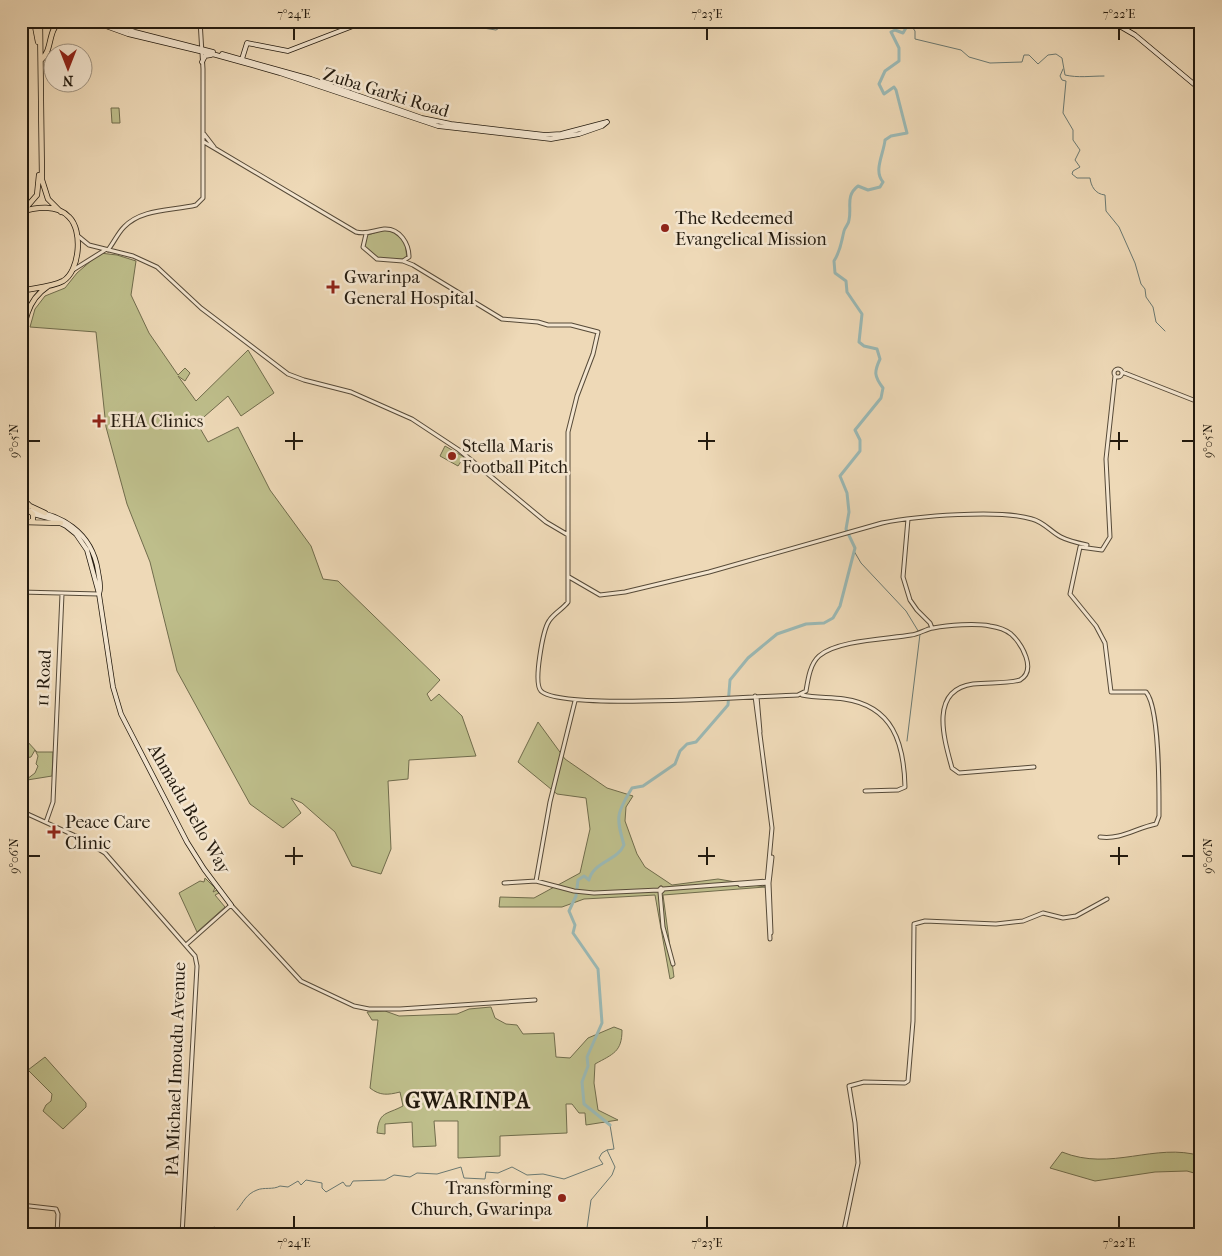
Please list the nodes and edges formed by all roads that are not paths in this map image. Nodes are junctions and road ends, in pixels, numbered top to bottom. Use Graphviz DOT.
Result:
graph roads {
  1 [pos="34,21"];
  2 [pos="40,21"];
  3 [pos="60,21"];
  4 [pos="92,21"];
  5 [pos="104,21"];
  6 [pos="200,21"];
  7 [pos="366,21"];
  8 [pos="1111,21"];
  9 [pos="1133,21"];
  10 [pos="1127,30"];
  11 [pos="40,47"];
  12 [pos="201,50"];
  13 [pos="216,55"];
  14 [pos="242,59"];
  15 [pos="41,60"];
  16 [pos="202,62"];
  17 [pos="1200,89"];
  18 [pos="1201,119"];
  19 [pos="203,132"];
  20 [pos="204,142"];
  21 [pos="214,148"];
  22 [pos="204,154"];
  23 [pos="41,159"];
  24 [pos="21,212"];
  25 [pos="61,212"];
  26 [pos="76,232"];
  27 [pos="356,232"];
  28 [pos="366,234"];
  29 [pos="114,243"];
  30 [pos="363,245"];
  31 [pos="105,249"];
  32 [pos="409,257"];
  33 [pos="403,261"];
  34 [pos="413,264"];
  35 [pos="72,271"];
  36 [pos="53,284"];
  37 [pos="21,291"];
  38 [pos="21,312"];
  39 [pos="22,341"];
  40 [pos="21,348"];
  41 [pos="1201,403"];
  42 [pos="22,498"];
  43 [pos="23,511"];
  44 [pos="45,513"];
  45 [pos="33,514"];
  46 [pos="908,519"];
  47 [pos="21,522"];
  48 [pos="29,522"];
  49 [pos="61,523"];
  50 [pos="568,535"];
  51 [pos="1105,545"];
  52 [pos="569,577"];
  53 [pos="21,592"];
  54 [pos="62,594"];
  55 [pos="99,594"];
  56 [pos="932,628"];
  57 [pos="804,694"];
  58 [pos="756,696"];
  59 [pos="575,701"];
  60 [pos="1034,767"];
  61 [pos="865,791"];
  62 [pos="21,811"];
  63 [pos="46,822"];
  64 [pos="1100,837"];
  65 [pos="536,880"];
  66 [pos="768,882"];
  67 [pos="504,883"];
  68 [pos="661,891"];
  69 [pos="1107,899"];
  70 [pos="232,905"];
  71 [pos="187,944"];
  72 [pos="673,964"];
  73 [pos="536,1000"];
  74 [pos="21,1205"];
  75 [pos="56,1235"];
  76 [pos="182,1235"];
  77 [pos="843,1235"];
  1 -- 11 [label="main road"];
  2 -- 11 [label="main road"];
  3 -- 15 [label="main road"];
  4 -- 12 [label="main road"];
  5 -- 12 [label="main road"];
  6 -- 12 [label="street"];
  7 -- 14 [label="main road, Zuba Garki Road"];
  8 -- 10 [label="main road"];
  9 -- 10 [label="street"];
  10 -- 17 [label="main road"];
  11 -- 15 [label="main road"];
  12 -- 13 [label="main road, Zuba Garki Road"];
  12 -- 14 [label="main road, Zuba Garki Road"];
  12 -- 16 [label="street"];
  13 -- 14 [label="main road, Zuba Garki Road"];
  13 -- 16 [label="main road"];
  15 -- 23 [label="main road"];
  16 -- 19 [label="street"];
  17 -- 18 [label="street"];
  19 -- 20 [label="street"];
  19 -- 21 [label="street"];
  20 -- 21 [label="street"];
  20 -- 22 [label="street"];
  21 -- 22 [label="street"];
  21 -- 27 [label="street"];
  22 -- 29 [label="street"];
  23 -- 24 [label="main road"];
  23 -- 25 [label="main road"];
  24 -- 25 [label="main road"];
  25 -- 26 [label="main road"];
  26 -- 31 [label="street"];
  26 -- 35 [label="main road"];
  27 -- 28 [label="street"];
  27 -- 30 [label="street"];
  28 -- 30 [label="street"];
  28 -- 32 [label="street"];
  29 -- 31 [label="street"];
  29 -- 31 [label="street"];
  30 -- 33 [label="street"];
  31 -- 35 [label="street"];
  31 -- 50 [label="street"];
  32 -- 33 [label="street"];
  32 -- 34 [label="street"];
  33 -- 34 [label="street"];
  34 -- 50 [label="street"];
  35 -- 36 [label="main road"];
  36 -- 37 [label="main road"];
  36 -- 39 [label="main road"];
  38 -- 39 [label="main road"];
  39 -- 40 [label="main road"];
  41 -- 51 [label="street"];
  42 -- 43 [label="main road"];
  42 -- 44 [label="main road"];
  43 -- 44 [label="main road, Ahmadu Bello Way"];
  43 -- 45 [label="main road"];
  44 -- 55 [label="main road, Ahmadu Bello Way"];
  45 -- 48 [label="main road"];
  45 -- 49 [label="main road, Ahmadu Bello Way"];
  46 -- 51 [label="street"];
  46 -- 52 [label="street"];
  46 -- 56 [label="street"];
  47 -- 48 [label="main road"];
  48 -- 49 [label="main road"];
  49 -- 55 [label="main road, Ahmadu Bello Way"];
  50 -- 52 [label="street"];
  51 -- 64 [label="street"];
  52 -- 59 [label="street"];
  53 -- 54 [label="street"];
  54 -- 55 [label="street"];
  54 -- 63 [label="street, 11 Road"];
  55 -- 70 [label="main road, Ahmadu Bello Way"];
  56 -- 57 [label="street"];
  56 -- 60 [label="street"];
  57 -- 58 [label="street"];
  57 -- 61 [label="street"];
  58 -- 59 [label="street"];
  58 -- 66 [label="street"];
  59 -- 65 [label="street"];
  62 -- 63 [label="street, PA Michael Imoudu Avenue"];
  63 -- 71 [label="street, PA Michael Imoudu Avenue"];
  65 -- 67 [label="street"];
  65 -- 68 [label="street"];
  66 -- 66 [label="street"];
  66 -- 68 [label="street"];
  68 -- 72 [label="street"];
  69 -- 77 [label="street"];
  70 -- 71 [label="street"];
  70 -- 73 [label="street, Ahmadu Bello Way"];
  71 -- 76 [label="street, PA Michael Imoudu Avenue"];
  74 -- 75 [label="street"];
}
